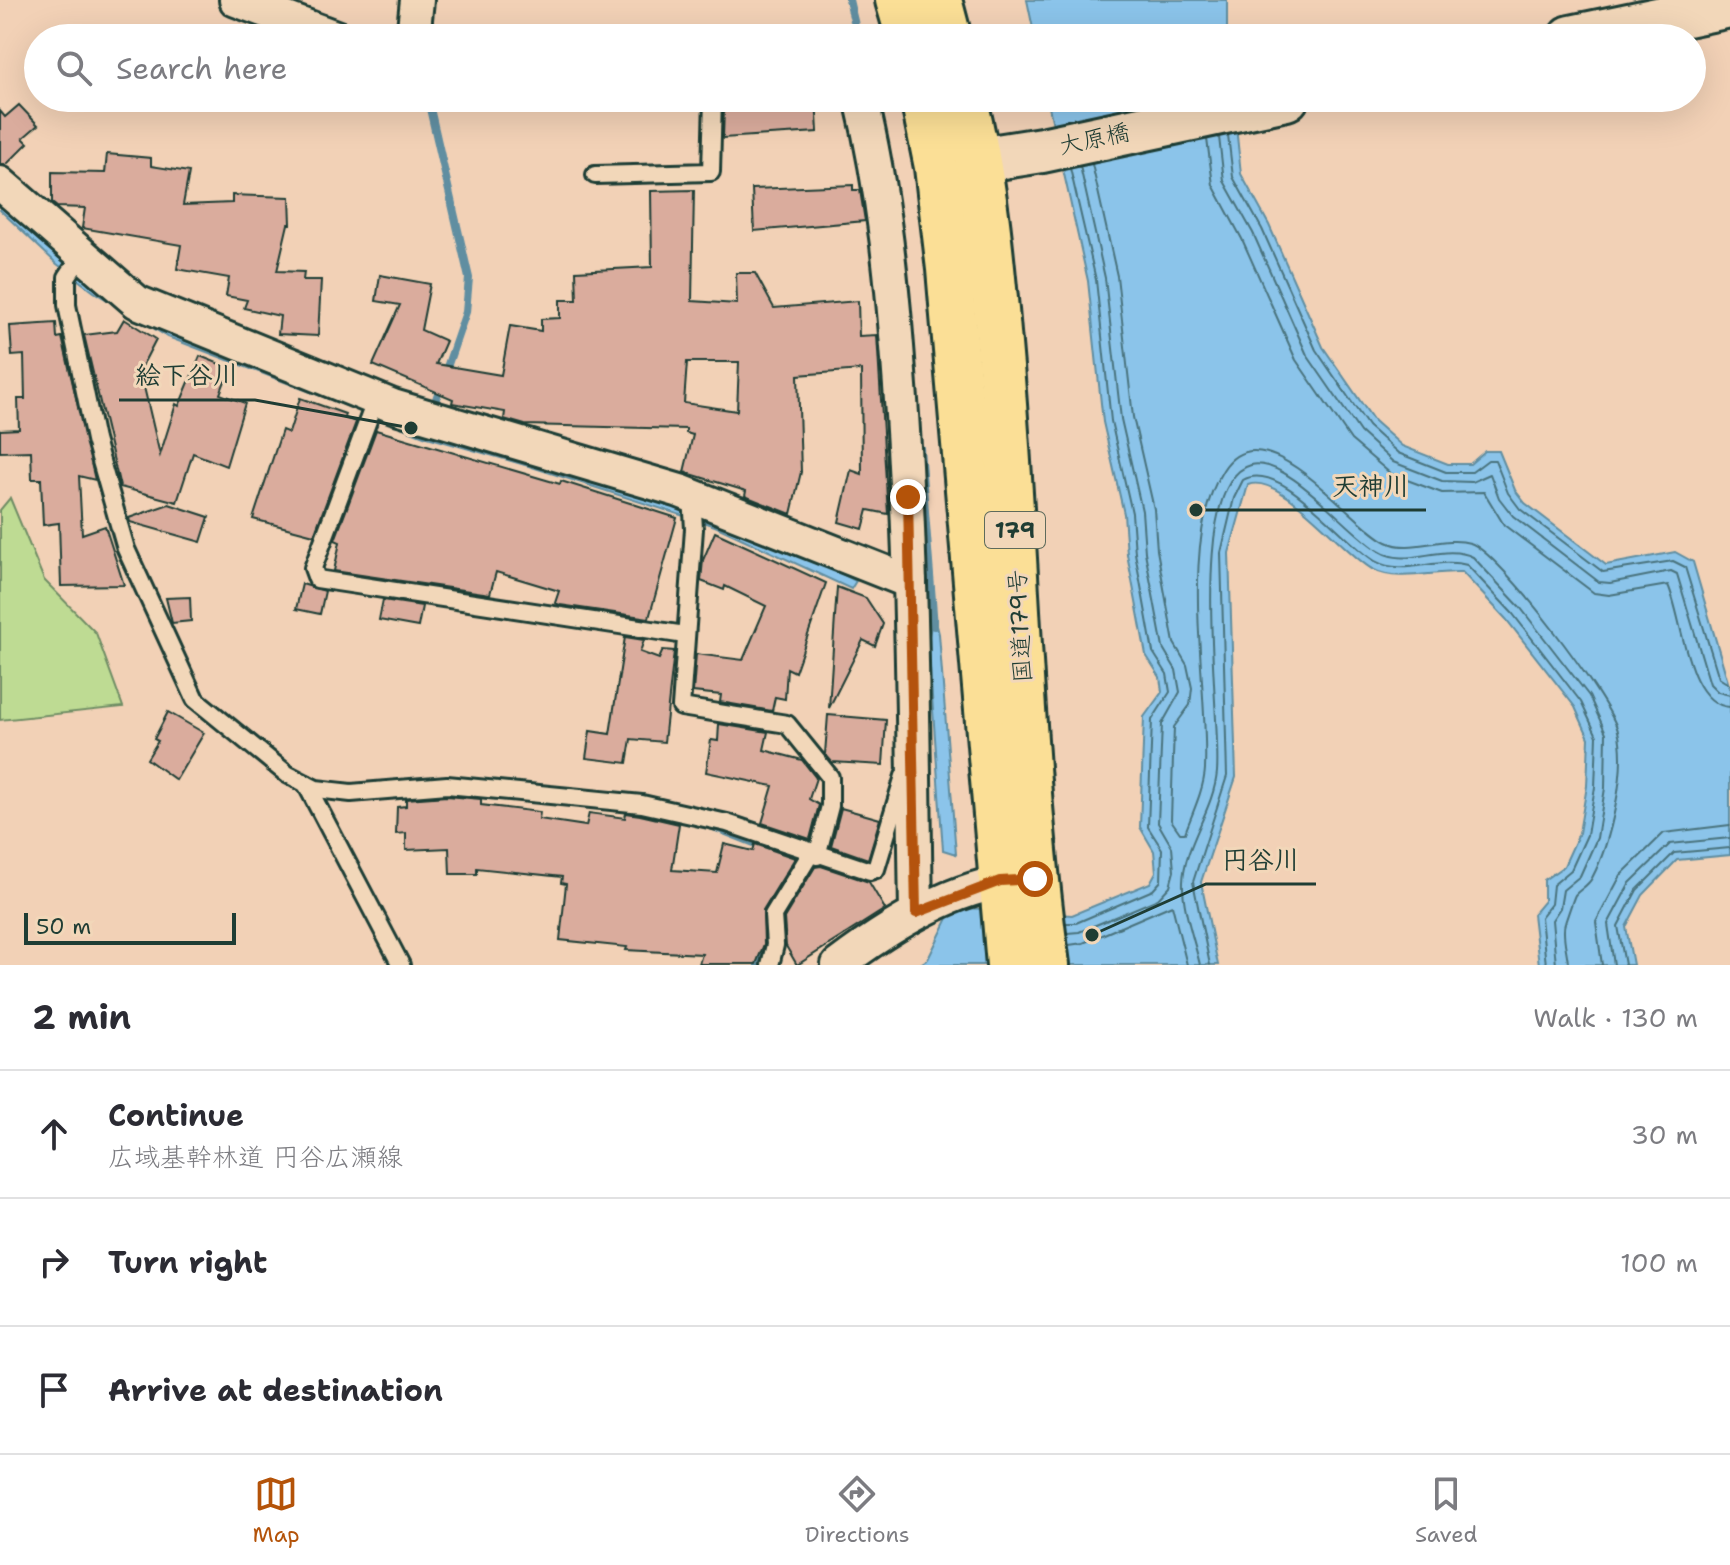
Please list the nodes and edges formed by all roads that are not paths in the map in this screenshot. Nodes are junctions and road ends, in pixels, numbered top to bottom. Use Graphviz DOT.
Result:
graph roads {
  1 [pos="236,0"];
  2 [pos="417,0"];
  3 [pos="898,0"];
  4 [pos="939,0"];
  5 [pos="1730,5"];
  6 [pos="300,24"];
  7 [pos="414,24"];
  8 [pos="905,24"];
  9 [pos="945,24"];
  10 [pos="1638,24"];
  11 [pos="713,112"];
  12 [pos="864,112"];
  13 [pos="926,112"];
  14 [pos="968,112"];
  15 [pos="1220,112"];
  16 [pos="980,161"];
  17 [pos="937,167"];
  18 [pos="595,175"];
  19 [pos="0,183"];
  20 [pos="81,256"];
  21 [pos="376,399"];
  22 [pos="692,495"];
  23 [pos="910,582"];
  24 [pos="685,635"];
  25 [pos="913,748"];
  26 [pos="306,784"];
  27 [pos="814,854"];
  28 [pos="1018,880"];
  29 [pos="916,913"];
  30 [pos="401,965"];
  31 [pos="770,965"];
  32 [pos="838,965"];
  33 [pos="1009,965"];
  34 [pos="1047,965"];
  1 -- 6 [label="street"];
  2 -- 7 [label="street"];
  3 -- 8 [label="highway"];
  4 -- 9 [label="highway"];
  5 -- 10 [label="street"];
  11 -- 18 [label="lane"];
  12 -- 23 [label="street"];
  13 -- 17 [label="highway, 国道179号 / 179"];
  14 -- 16 [label="highway, 国道179号 / 179"];
  15 -- 16 [label="street, 大原橋"];
  16 -- 17 [label="street, 大原橋"];
  16 -- 28 [label="highway, 国道179号 / 179"];
  17 -- 28 [label="highway, 国道179号 / 179"];
  19 -- 20 [label="street"];
  20 -- 21 [label="street"];
  20 -- 26 [label="lane"];
  21 -- 22 [label="street"];
  21 -- 24 [label="lane"];
  22 -- 23 [label="street"];
  22 -- 24 [label="lane"];
  23 -- 25 [label="street"];
  24 -- 27 [label="lane"];
  25 -- 27 [label="lane"];
  25 -- 29 [label="street"];
  26 -- 27 [label="lane"];
  26 -- 30 [label="lane"];
  27 -- 31 [label="lane"];
  28 -- 29 [label="street"];
  28 -- 33 [label="highway, 国道179号 / 179"];
  28 -- 34 [label="highway, 国道179号 / 179"];
  29 -- 32 [label="street"];
}
